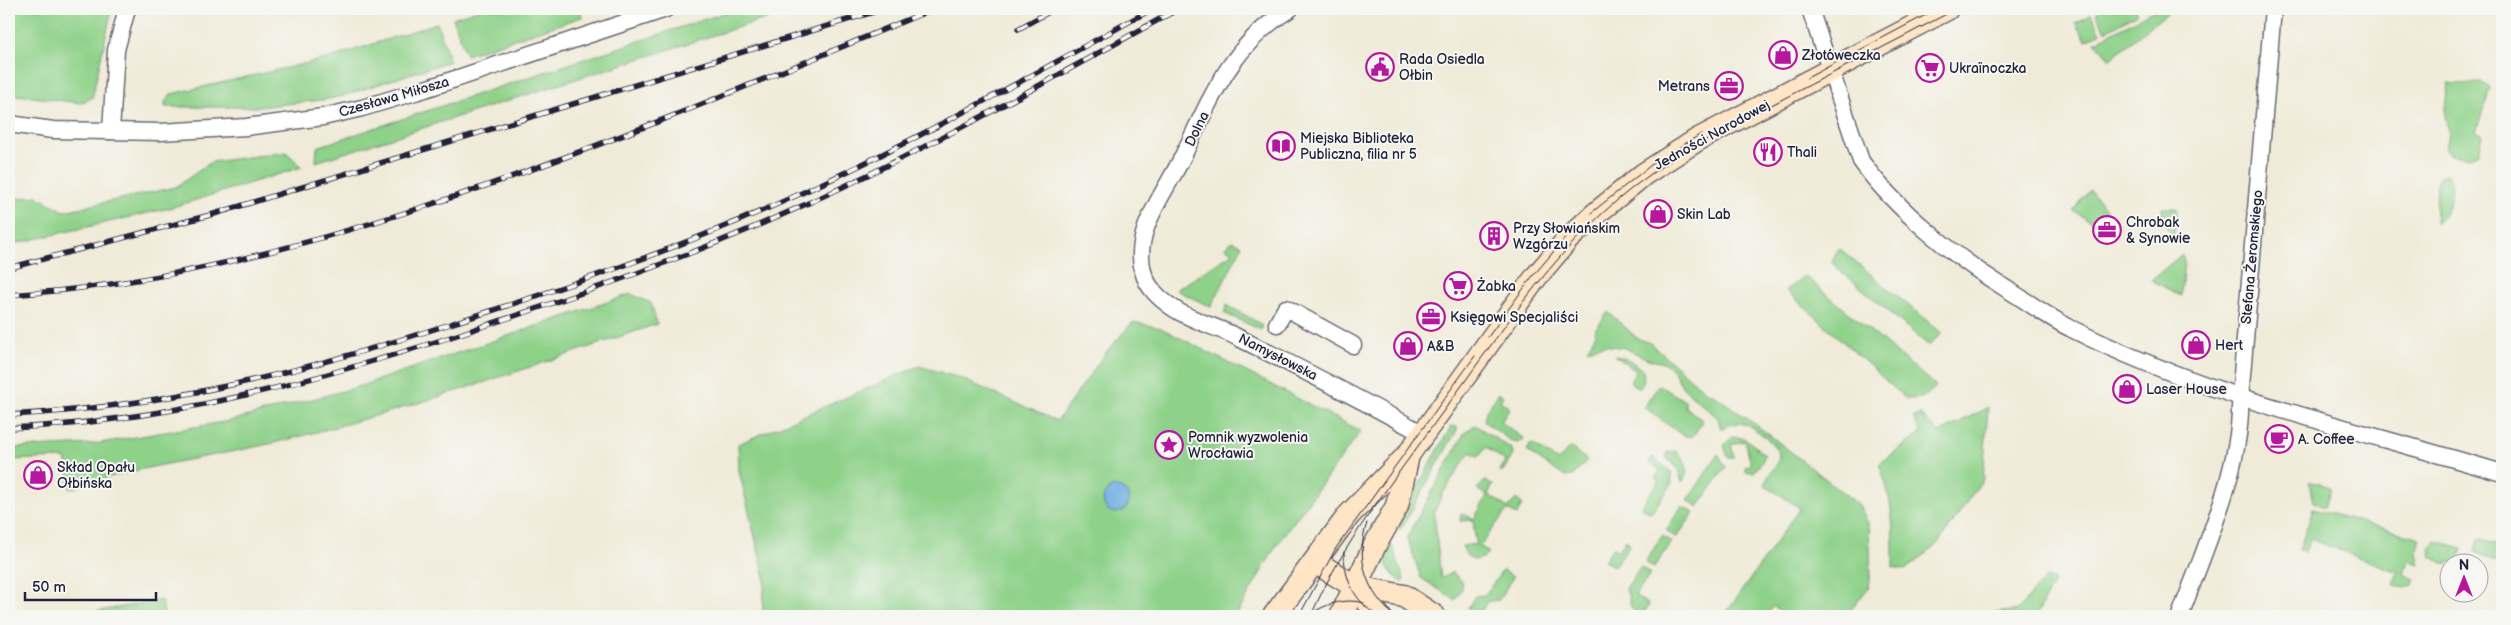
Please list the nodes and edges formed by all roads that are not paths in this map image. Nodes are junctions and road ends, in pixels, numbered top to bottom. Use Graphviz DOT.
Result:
graph roads {
  1 [pos="127,9"];
  2 [pos="666,9"];
  3 [pos="1290,9"];
  4 [pos="1810,9"];
  5 [pos="1947,9"];
  6 [pos="2273,9"];
  7 [pos="1832,70"];
  8 [pos="9,124"];
  9 [pos="111,131"];
  10 [pos="1142,271"];
  11 [pos="1277,324"];
  12 [pos="1353,345"];
  13 [pos="2240,398"];
  14 [pos="1423,434"];
  15 [pos="1408,455"];
  16 [pos="2502,473"];
  17 [pos="1315,562"];
  18 [pos="1356,587"];
  19 [pos="1274,616"];
  20 [pos="1341,616"];
  21 [pos="1379,616"];
  22 [pos="1434,616"];
  23 [pos="2180,616"];
  1 -- 9 [label="street"];
  2 -- 9 [label="street, Czesława Miłosza"];
  3 -- 10 [label="street, Dolna"];
  4 -- 7 [label="street"];
  5 -- 7 [label="street, Jedności Narodowej"];
  6 -- 13 [label="street, Stefana Żeromskiego"];
  7 -- 13 [label="street"];
  7 -- 14 [label="street, Jedności Narodowej"];
  8 -- 9 [label="street, Czesława Miłosza"];
  10 -- 14 [label="street, Namysłowska"];
  11 -- 12 [label="street"];
  13 -- 16 [label="street"];
  13 -- 23 [label="street, Stefana Żeromskiego"];
  14 -- 15 [label="street, Jedności Narodowej"];
  15 -- 17 [label="street, Jedności Narodowej"];
  15 -- 18 [label="street, Jedności Narodowej"];
  17 -- 18 [label="street"];
  17 -- 19 [label="street, Jedności Narodowej"];
  18 -- 20 [label="street, Jedności Narodowej"];
  18 -- 21 [label="street"];
  18 -- 22 [label="street"];
}
